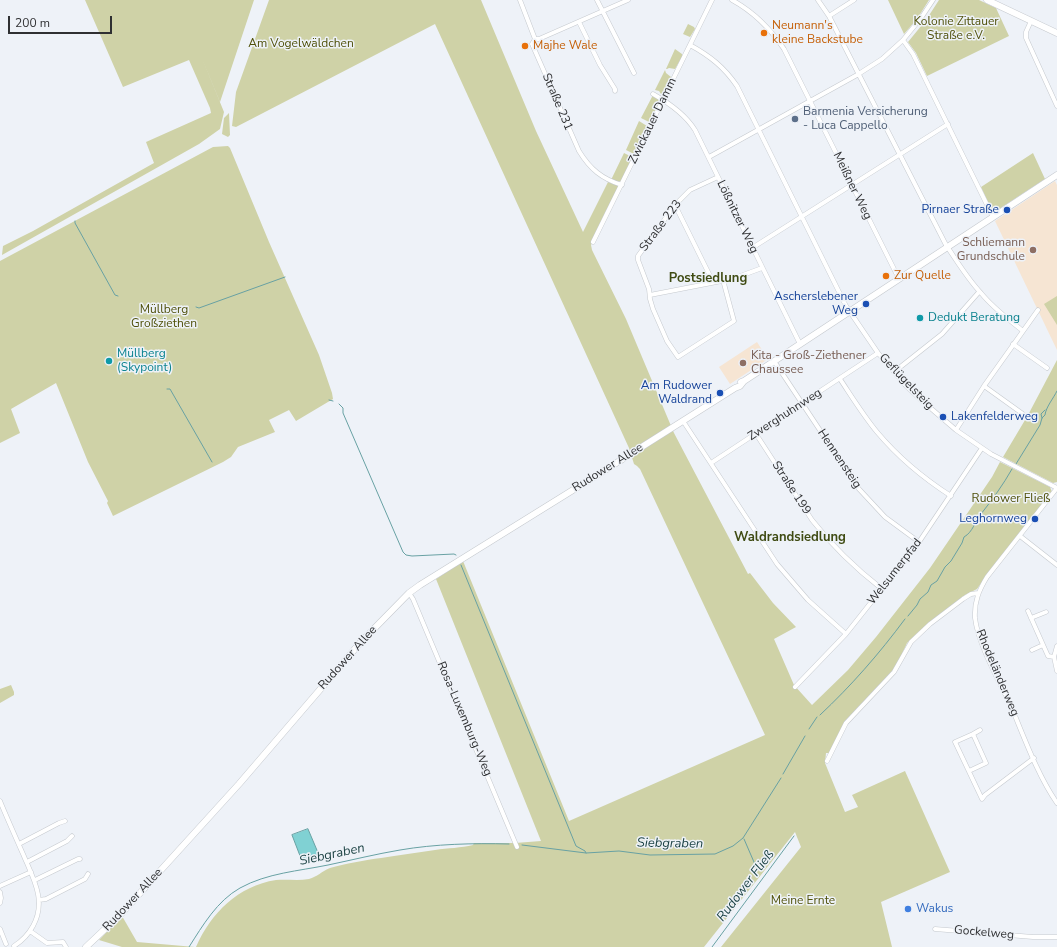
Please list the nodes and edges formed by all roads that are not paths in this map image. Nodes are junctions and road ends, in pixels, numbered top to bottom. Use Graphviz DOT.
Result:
graph roads {
  1 [pos="520,0"];
  2 [pos="598,0"];
  3 [pos="628,0"];
  4 [pos="712,0"];
  5 [pos="732,0"];
  6 [pos="818,0"];
  7 [pos="854,0"];
  8 [pos="933,0"];
  9 [pos="987,0"];
  10 [pos="603,11"];
  11 [pos="829,16"];
  12 [pos="1031,21"];
  13 [pos="579,22"];
  14 [pos="1057,33"];
  15 [pos="535,39"];
  16 [pos="903,40"];
  17 [pos="690,45"];
  18 [pos="634,73"];
  19 [pos="858,74"];
  20 [pos="615,91"];
  21 [pos="653,94"];
  22 [pos="663,100"];
  23 [pos="810,101"];
  24 [pos="1057,106"];
  25 [pos="948,124"];
  26 [pos="759,130"];
  27 [pos="899,155"];
  28 [pos="709,157"];
  29 [pos="1057,175"];
  30 [pos="718,177"];
  31 [pos="622,185"];
  32 [pos="852,185"];
  33 [pos="675,205"];
  34 [pos="802,217"];
  35 [pos="993,217"];
  36 [pos="593,242"];
  37 [pos="752,248"];
  38 [pos="947,248"];
  39 [pos="762,268"];
  40 [pos="900,279"];
  41 [pos="723,280"];
  42 [pos="714,282"];
  43 [pos="979,292"];
  44 [pos="650,295"];
  45 [pos="1038,310"];
  46 [pos="850,312"];
  47 [pos="1023,331"];
  48 [pos="800,344"];
  49 [pos="1014,344"];
  50 [pos="878,354"];
  51 [pos="774,361"];
  52 [pos="1047,368"];
  53 [pos="894,372"];
  54 [pos="840,379"];
  55 [pos="984,386"];
  56 [pos="802,404"];
  57 [pos="1023,414"];
  58 [pos="683,421"];
  59 [pos="956,430"];
  60 [pos="756,434"];
  61 [pos="982,448"];
  62 [pos="712,464"];
  63 [pos="1057,488"];
  64 [pos="951,496"];
  65 [pos="1020,536"];
  66 [pos="919,542"];
  67 [pos="1057,565"];
  68 [pos="882,588"];
  69 [pos="409,593"];
  70 [pos="978,593"];
  71 [pos="1028,611"];
  72 [pos="1046,612"];
  73 [pos="1031,618"];
  74 [pos="846,634"];
  75 [pos="1043,645"];
  76 [pos="1057,646"];
  77 [pos="1032,650"];
  78 [pos="1054,657"];
  79 [pos="1057,671"];
  80 [pos="795,687"];
  81 [pos="980,730"];
  82 [pos="973,734"];
  83 [pos="1034,758"];
  84 [pos="827,761"];
  85 [pos="969,771"];
  86 [pos="0,800"];
  87 [pos="1057,803"];
  88 [pos="65,821"];
  89 [pos="72,836"];
  90 [pos="19,844"];
  91 [pos="517,846"];
  92 [pos="80,859"];
  93 [pos="26,862"];
  94 [pos="31,872"];
  95 [pos="88,874"];
  96 [pos="35,880"];
  97 [pos="0,886"];
  98 [pos="0,892"];
  99 [pos="39,900"];
  100 [pos="0,903"];
  101 [pos="0,929"];
  102 [pos="935,929"];
  103 [pos="30,931"];
  104 [pos="1057,937"];
  105 [pos="4,945"];
  106 [pos="14,947"];
  107 [pos="66,947"];
  108 [pos="86,947"];
  1 -- 15 [label="street, Straße 231"];
  2 -- 10 [label="street"];
  3 -- 10 [label="street"];
  4 -- 17 [label="street, Zwickauer Damm"];
  5 -- 23 [label="street, Meißner Weg"];
  6 -- 11 [label="street"];
  7 -- 11 [label="street"];
  8 -- 16 [label="street"];
  9 -- 12 [label="street"];
  10 -- 13 [label="street"];
  10 -- 18 [label="street"];
  11 -- 19 [label="street"];
  12 -- 14 [label="street"];
  12 -- 24 [label="street"];
  13 -- 15 [label="street"];
  13 -- 20 [label="street"];
  15 -- 31 [label="street, Straße 231"];
  16 -- 19 [label="street"];
  16 -- 25 [label="street"];
  17 -- 22 [label="street, Zwickauer Damm"];
  17 -- 26 [label="street"];
  19 -- 23 [label="street"];
  19 -- 27 [label="street"];
  21 -- 22 [label="street, Lößnitzer Weg"];
  22 -- 28 [label="street, Lößnitzer Weg"];
  22 -- 31 [label="street, Zwickauer Damm"];
  23 -- 26 [label="street"];
  23 -- 32 [label="street, Meißner Weg"];
  25 -- 27 [label="street"];
  25 -- 35 [label="street"];
  26 -- 28 [label="street"];
  26 -- 34 [label="street"];
  27 -- 32 [label="street"];
  27 -- 38 [label="street"];
  28 -- 30 [label="street, Lößnitzer Weg"];
  29 -- 35 [label="street, Rudower Allee"];
  30 -- 33 [label="street, Straße 223"];
  30 -- 37 [label="street, Lößnitzer Weg"];
  31 -- 36 [label="street, Zwickauer Damm"];
  32 -- 34 [label="street"];
  32 -- 40 [label="street, Meißner Weg"];
  33 -- 42 [label="street"];
  33 -- 44 [label="street, Straße 223"];
  34 -- 37 [label="street"];
  34 -- 46 [label="street"];
  35 -- 38 [label="street, Rudower Allee"];
  37 -- 39 [label="street, Lößnitzer Weg"];
  38 -- 40 [label="street, Rudower Allee"];
  38 -- 43 [label="street"];
  39 -- 41 [label="street"];
  39 -- 48 [label="street, Lößnitzer Weg"];
  40 -- 46 [label="street, Rudower Allee"];
  41 -- 42 [label="street"];
  41 -- 44 [label="street, Straße 223"];
  42 -- 44 [label="street"];
  43 -- 47 [label="street"];
  43 -- 53 [label="street"];
  45 -- 47 [label="street"];
  46 -- 48 [label="street, Rudower Allee"];
  46 -- 50 [label="street, Geflügelsteig"];
  47 -- 49 [label="street"];
  48 -- 51 [label="street, Rudower Allee"];
  49 -- 52 [label="street"];
  49 -- 55 [label="street"];
  50 -- 53 [label="street, Geflügelsteig"];
  50 -- 54 [label="street, Zwerghuhnweg"];
  51 -- 56 [label="street, Hennensteig"];
  51 -- 58 [label="street, Rudower Allee"];
  53 -- 59 [label="street, Geflügelsteig"];
  54 -- 56 [label="street, Zwerghuhnweg"];
  54 -- 64 [label="street"];
  55 -- 57 [label="street"];
  55 -- 59 [label="street"];
  56 -- 60 [label="street, Zwerghuhnweg"];
  56 -- 66 [label="street, Hennensteig"];
  58 -- 62 [label="street"];
  58 -- 69 [label="street, Rudower Allee"];
  59 -- 61 [label="street, Geflügelsteig"];
  60 -- 62 [label="street, Zwerghuhnweg"];
  60 -- 68 [label="street, Straße 199"];
  61 -- 63 [label="street, Geflügelsteig"];
  61 -- 64 [label="street, Welsumerpfad"];
  62 -- 74 [label="street"];
  63 -- 65 [label="street, Rhodeländerweg"];
  64 -- 66 [label="street, Welsumerpfad"];
  65 -- 67 [label="street"];
  65 -- 70 [label="street, Rhodeländerweg"];
  66 -- 68 [label="street, Welsumerpfad"];
  68 -- 74 [label="street, Welsumerpfad"];
  69 -- 91 [label="street, Rosa-Luxemburg-Weg"];
  69 -- 108 [label="street, Rudower Allee"];
  70 -- 83 [label="street, Rhodeländerweg"];
  70 -- 84 [label="street"];
  71 -- 73 [label="street"];
  72 -- 73 [label="street"];
  73 -- 75 [label="street"];
  74 -- 80 [label="street, Welsumerpfad"];
  75 -- 77 [label="street"];
  75 -- 78 [label="street"];
  76 -- 78 [label="street"];
  78 -- 79 [label="street"];
  81 -- 82 [label="street"];
  82 -- 85 [label="street"];
  82 -- 85 [label="street"];
  83 -- 85 [label="street"];
  83 -- 87 [label="street, Rhodeländerweg"];
  86 -- 90 [label="street"];
  88 -- 90 [label="street"];
  89 -- 93 [label="street"];
  90 -- 93 [label="street"];
  92 -- 96 [label="street"];
  93 -- 94 [label="street"];
  94 -- 96 [label="street"];
  94 -- 97 [label="street"];
  95 -- 99 [label="street"];
  96 -- 99 [label="street"];
  98 -- 100 [label="street"];
  99 -- 103 [label="street"];
  101 -- 105 [label="street"];
  102 -- 104 [label="street, Gockelweg"];
  103 -- 106 [label="street"];
  103 -- 107 [label="street"];
  105 -- 106 [label="street"];
}
